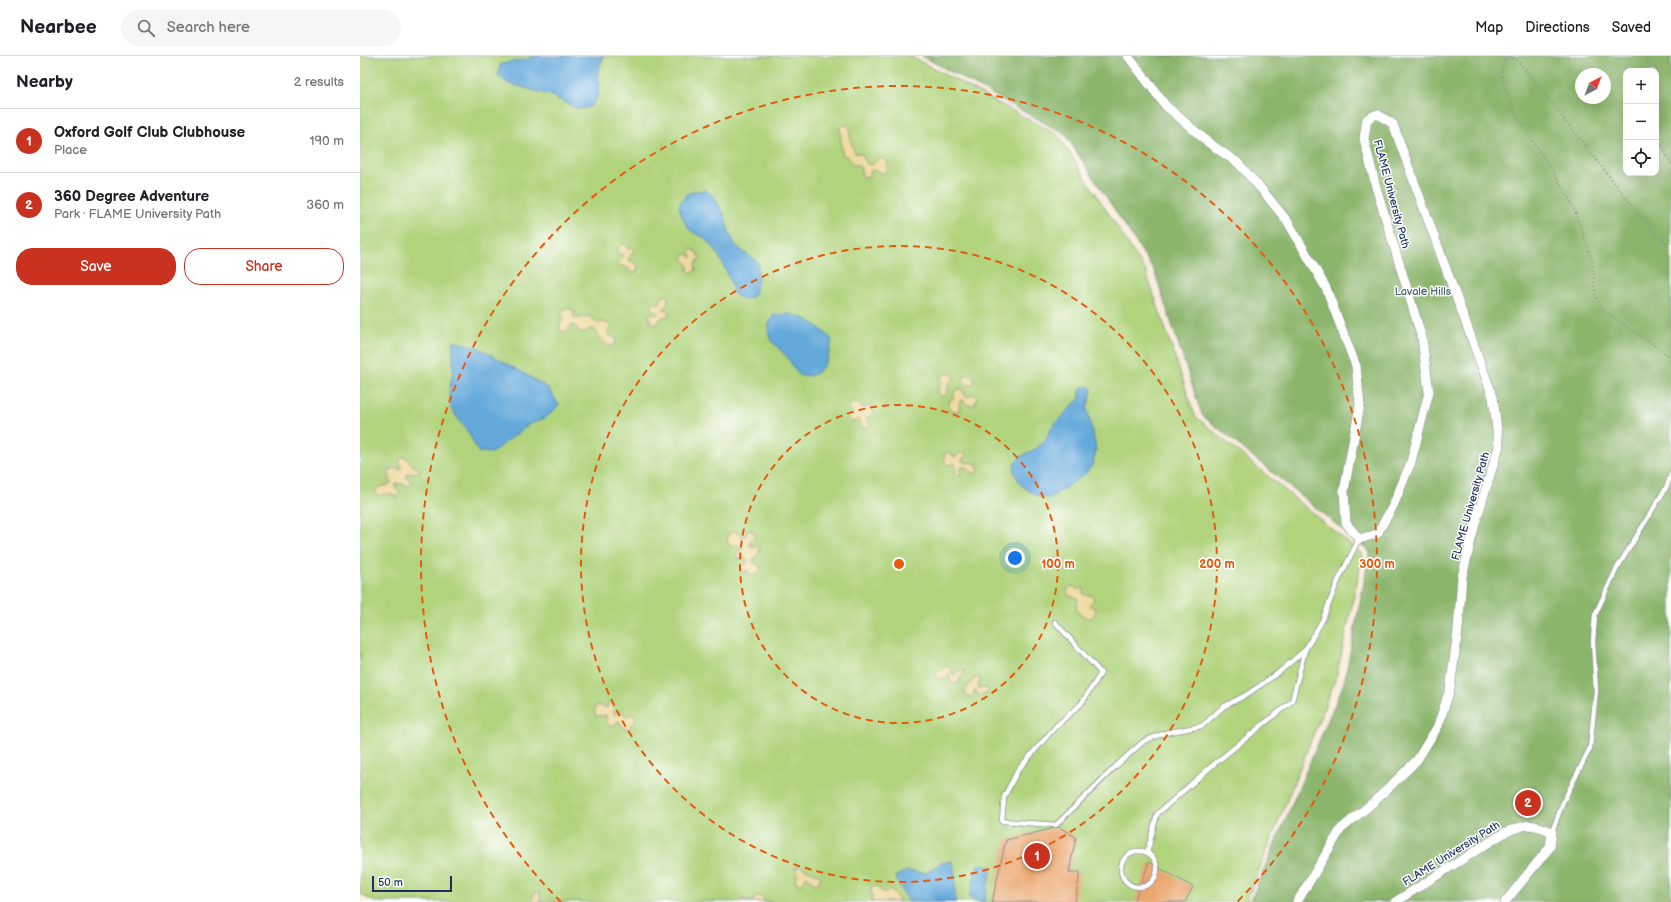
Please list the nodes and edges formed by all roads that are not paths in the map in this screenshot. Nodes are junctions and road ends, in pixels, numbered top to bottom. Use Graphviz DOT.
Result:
graph roads {
  1 [pos="1128,56"];
  2 [pos="1671,474"];
  3 [pos="1359,538"];
  4 [pos="1055,622"];
  5 [pos="1305,650"];
  6 [pos="1552,832"];
  7 [pos="1147,853"];
  8 [pos="1297,902"];
  9 [pos="1395,902"];
  10 [pos="1505,902"];
  1 -- 3 [label="street"];
  2 -- 6 [label="lane"];
  3 -- 5 [label="lane"];
  3 -- 8 [label="street, FLAME University Path"];
  4 -- 5 [label="lane"];
  5 -- 7 [label="lane"];
  6 -- 9 [label="street, FLAME University Path"];
  6 -- 10 [label="street"];
  7 -- 7 [label="lane"];
}
